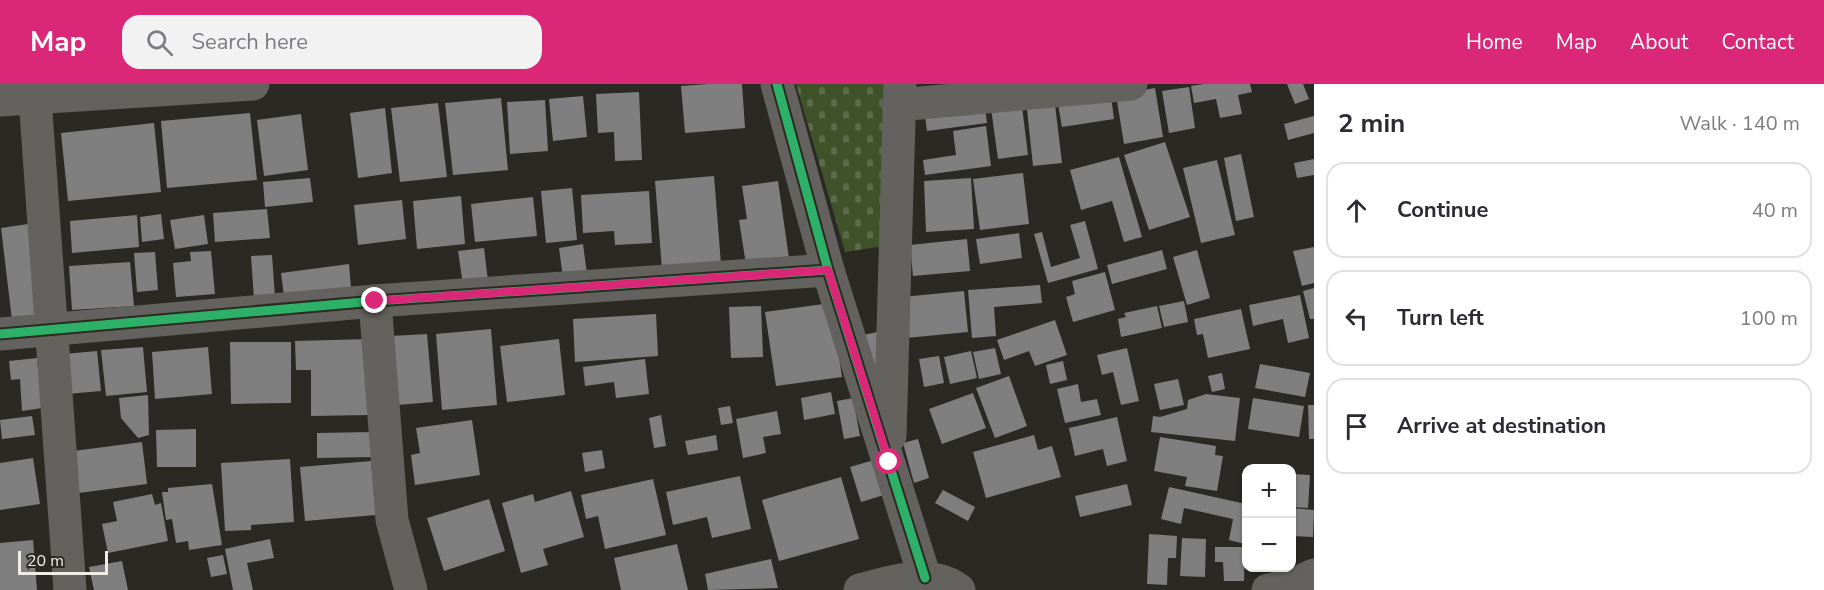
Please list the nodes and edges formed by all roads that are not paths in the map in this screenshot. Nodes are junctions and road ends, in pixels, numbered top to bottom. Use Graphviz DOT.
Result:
graph roads {
  1 [pos="253,84"];
  2 [pos="777,84"];
  3 [pos="1131,84"];
  4 [pos="899,94"];
  5 [pos="35,98"];
  6 [pos="0,100"];
  7 [pos="828,270"];
  8 [pos="375,301"];
  9 [pos="51,331"];
  10 [pos="0,334"];
  11 [pos="889,462"];
  12 [pos="1314,575"];
  13 [pos="925,579"];
  14 [pos="70,590"];
  15 [pos="411,590"];
  16 [pos="860,590"];
  17 [pos="959,590"];
  18 [pos="1268,590"];
  1 -- 5 [label="street"];
  2 -- 7 [label="street"];
  3 -- 4 [label="street"];
  4 -- 11 [label="street"];
  5 -- 6 [label="street"];
  5 -- 9 [label="street"];
  7 -- 8 [label="street"];
  7 -- 11 [label="street"];
  8 -- 9 [label="street"];
  8 -- 15 [label="street"];
  9 -- 10 [label="street"];
  9 -- 14 [label="street"];
  11 -- 13 [label="street"];
  12 -- 18 [label="street"];
  13 -- 16 [label="street"];
  13 -- 17 [label="street"];
}
